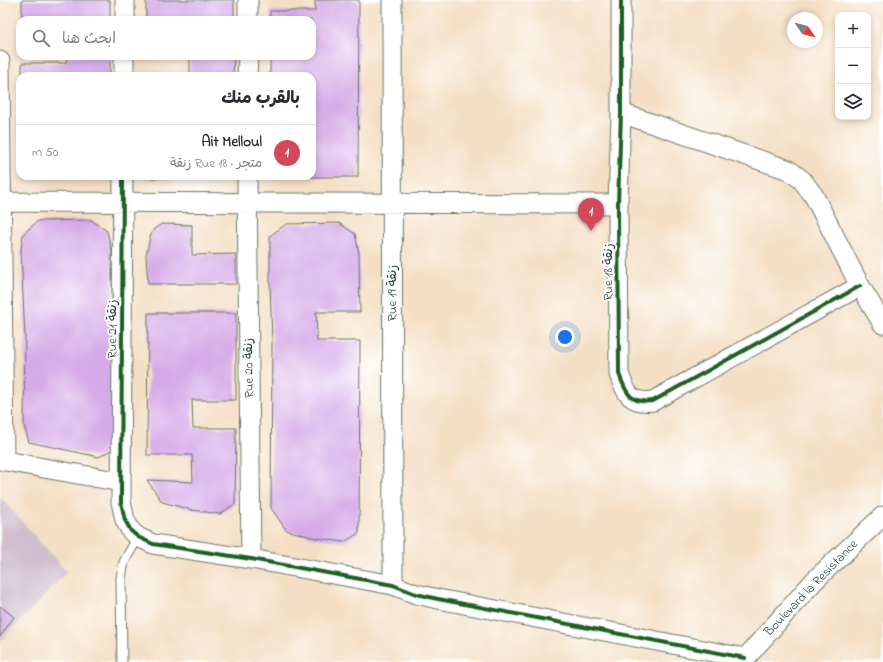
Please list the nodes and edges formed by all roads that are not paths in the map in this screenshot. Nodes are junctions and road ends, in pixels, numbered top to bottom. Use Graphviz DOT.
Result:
graph roads {
  1 [pos="125,0"];
  2 [pos="248,0"];
  3 [pos="392,0"];
  4 [pos="621,0"];
  5 [pos="125,16"];
  6 [pos="248,16"];
  7 [pos="124,60"];
  8 [pos="248,60"];
  9 [pos="0,62"];
  10 [pos="124,72"];
  11 [pos="247,72"];
  12 [pos="621,113"];
  13 [pos="123,180"];
  14 [pos="247,180"];
  15 [pos="1,202"];
  16 [pos="123,202"];
  17 [pos="247,203"];
  18 [pos="392,204"];
  19 [pos="618,204"];
  20 [pos="860,286"];
  21 [pos="883,324"];
  22 [pos="2,460"];
  23 [pos="121,482"];
  24 [pos="883,516"];
  25 [pos="138,536"];
  26 [pos="251,559"];
  27 [pos="392,585"];
  28 [pos="743,660"];
  29 [pos="122,662"];
  1 -- 5 [label="street"];
  2 -- 6 [label="street"];
  3 -- 18 [label="street, Rue 19 زنقة"];
  4 -- 12 [label="street, Rue 18 زنقة"];
  7 -- 10 [label="street"];
  8 -- 11 [label="street"];
  9 -- 15 [label="street"];
  12 -- 19 [label="street, Rue 18 زنقة"];
  12 -- 20 [label="street"];
  13 -- 16 [label="street, Rue 21 زنقة"];
  14 -- 17 [label="street, Rue 20 زنقة"];
  15 -- 16 [label="street"];
  15 -- 22 [label="street"];
  16 -- 17 [label="street"];
  16 -- 23 [label="street, Rue 21 زنقة"];
  17 -- 18 [label="street"];
  17 -- 26 [label="street, Rue 20 زنقة"];
  18 -- 19 [label="street"];
  18 -- 27 [label="street, Rue 19 زنقة"];
  19 -- 20 [label="street, Rue 18 زنقة"];
  20 -- 21 [label="street"];
  22 -- 23 [label="street"];
  23 -- 25 [label="street, Rue 21 زنقة"];
  24 -- 28 [label="street, Boulevard la Resistance"];
  25 -- 26 [label="street"];
  25 -- 29 [label="lane"];
  26 -- 27 [label="street"];
  27 -- 28 [label="street"];
}
